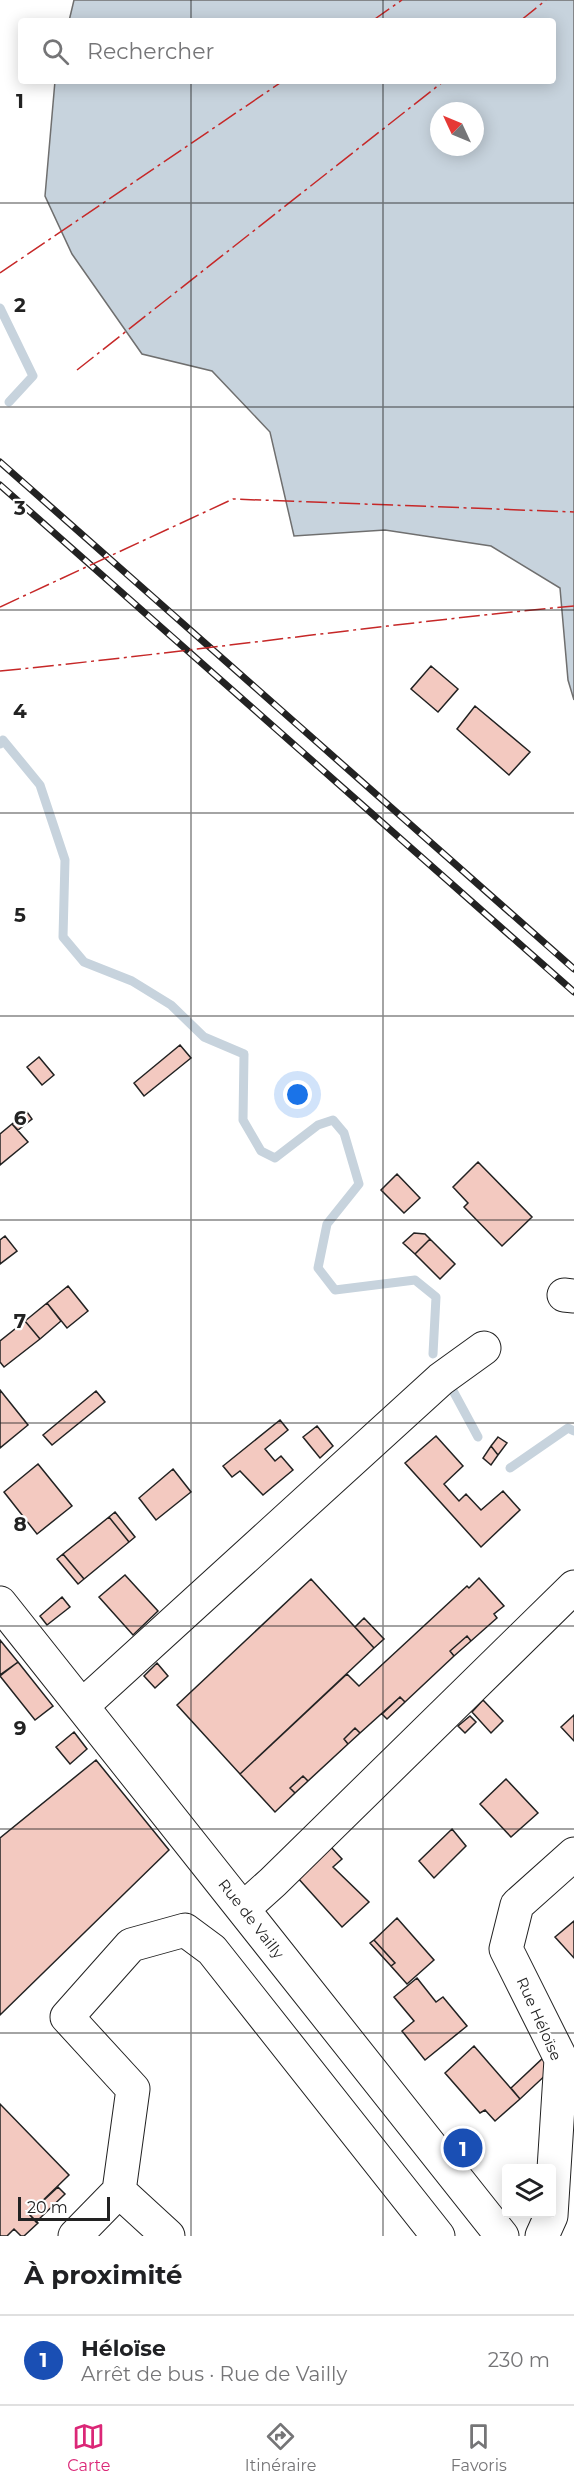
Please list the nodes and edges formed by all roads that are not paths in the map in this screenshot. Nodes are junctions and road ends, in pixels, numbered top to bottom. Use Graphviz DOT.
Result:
graph roads {
  1 [pos="484,1348"];
  2 [pos="574,1587"];
  3 [pos="0,1603"];
  4 [pos="82,1706"];
  5 [pos="574,1854"];
  6 [pos="243,1909"];
  7 [pos="119,2191"];
  8 [pos="75,2236"];
  9 [pos="168,2236"];
  10 [pos="438,2236"];
  11 [pos="502,2236"];
  12 [pos="542,2236"];
  1 -- 4 [label="street"];
  2 -- 6 [label="street"];
  3 -- 4 [label="street, Rue de Vailly"];
  4 -- 6 [label="street, Rue de Vailly"];
  5 -- 12 [label="street, Rue Héloïse"];
  6 -- 11 [label="street, Rue de Vailly"];
  7 -- 8 [label="street"];
  7 -- 9 [label="street"];
  7 -- 10 [label="street"];
}
